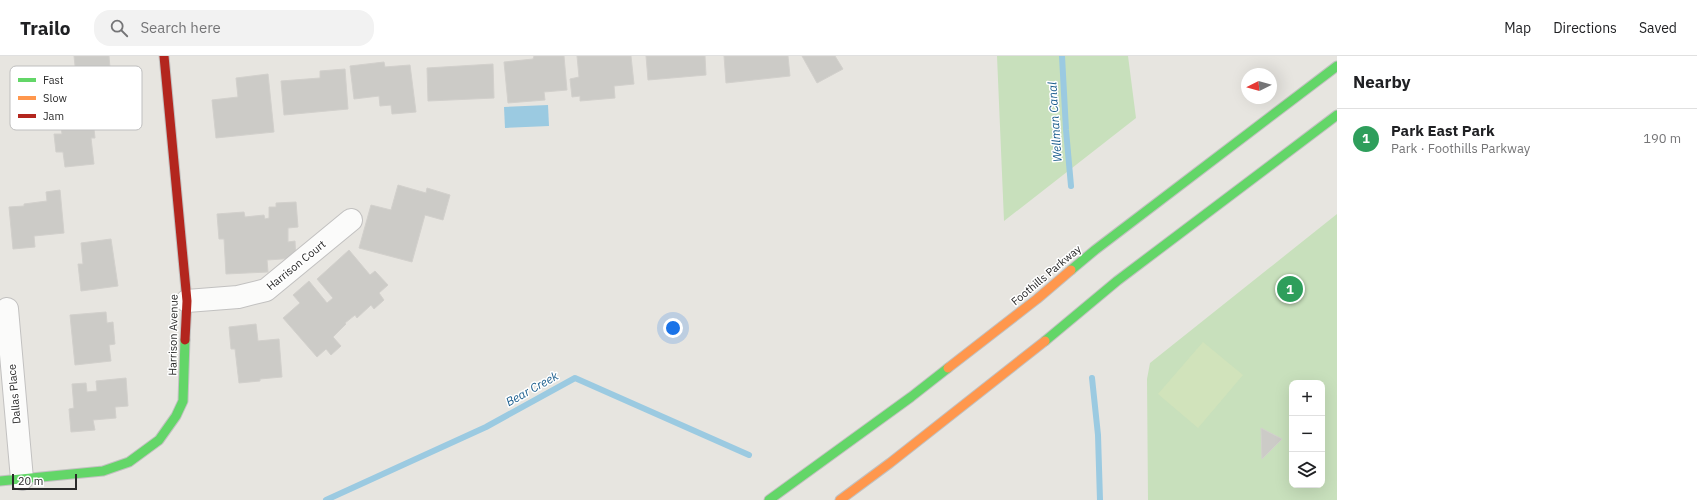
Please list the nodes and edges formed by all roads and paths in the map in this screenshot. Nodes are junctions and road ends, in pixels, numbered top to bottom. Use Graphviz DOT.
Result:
graph roads {
  1 [pos="164,56"];
  2 [pos="1337,66"];
  3 [pos="1337,115"];
  4 [pos="351,220"];
  5 [pos="187,301"];
  6 [pos="7,309"];
  7 [pos="890,463"];
  8 [pos="22,479"];
  9 [pos="0,481"];
  10 [pos="769,500"];
  11 [pos="840,500"];
  12 [pos="847,500"];
  1 -- 5 [label="main road, Harrison Avenue"];
  2 -- 10 [label="main road, Foothills Parkway"];
  3 -- 7 [label="main road"];
  4 -- 5 [label="street, Harrison Court"];
  5 -- 8 [label="main road, Harrison Avenue"];
  6 -- 8 [label="street, Dallas Place"];
  7 -- 11 [label="main road"];
  7 -- 12 [label="main road"];
  8 -- 9 [label="main road, Harrison Avenue"];
}
